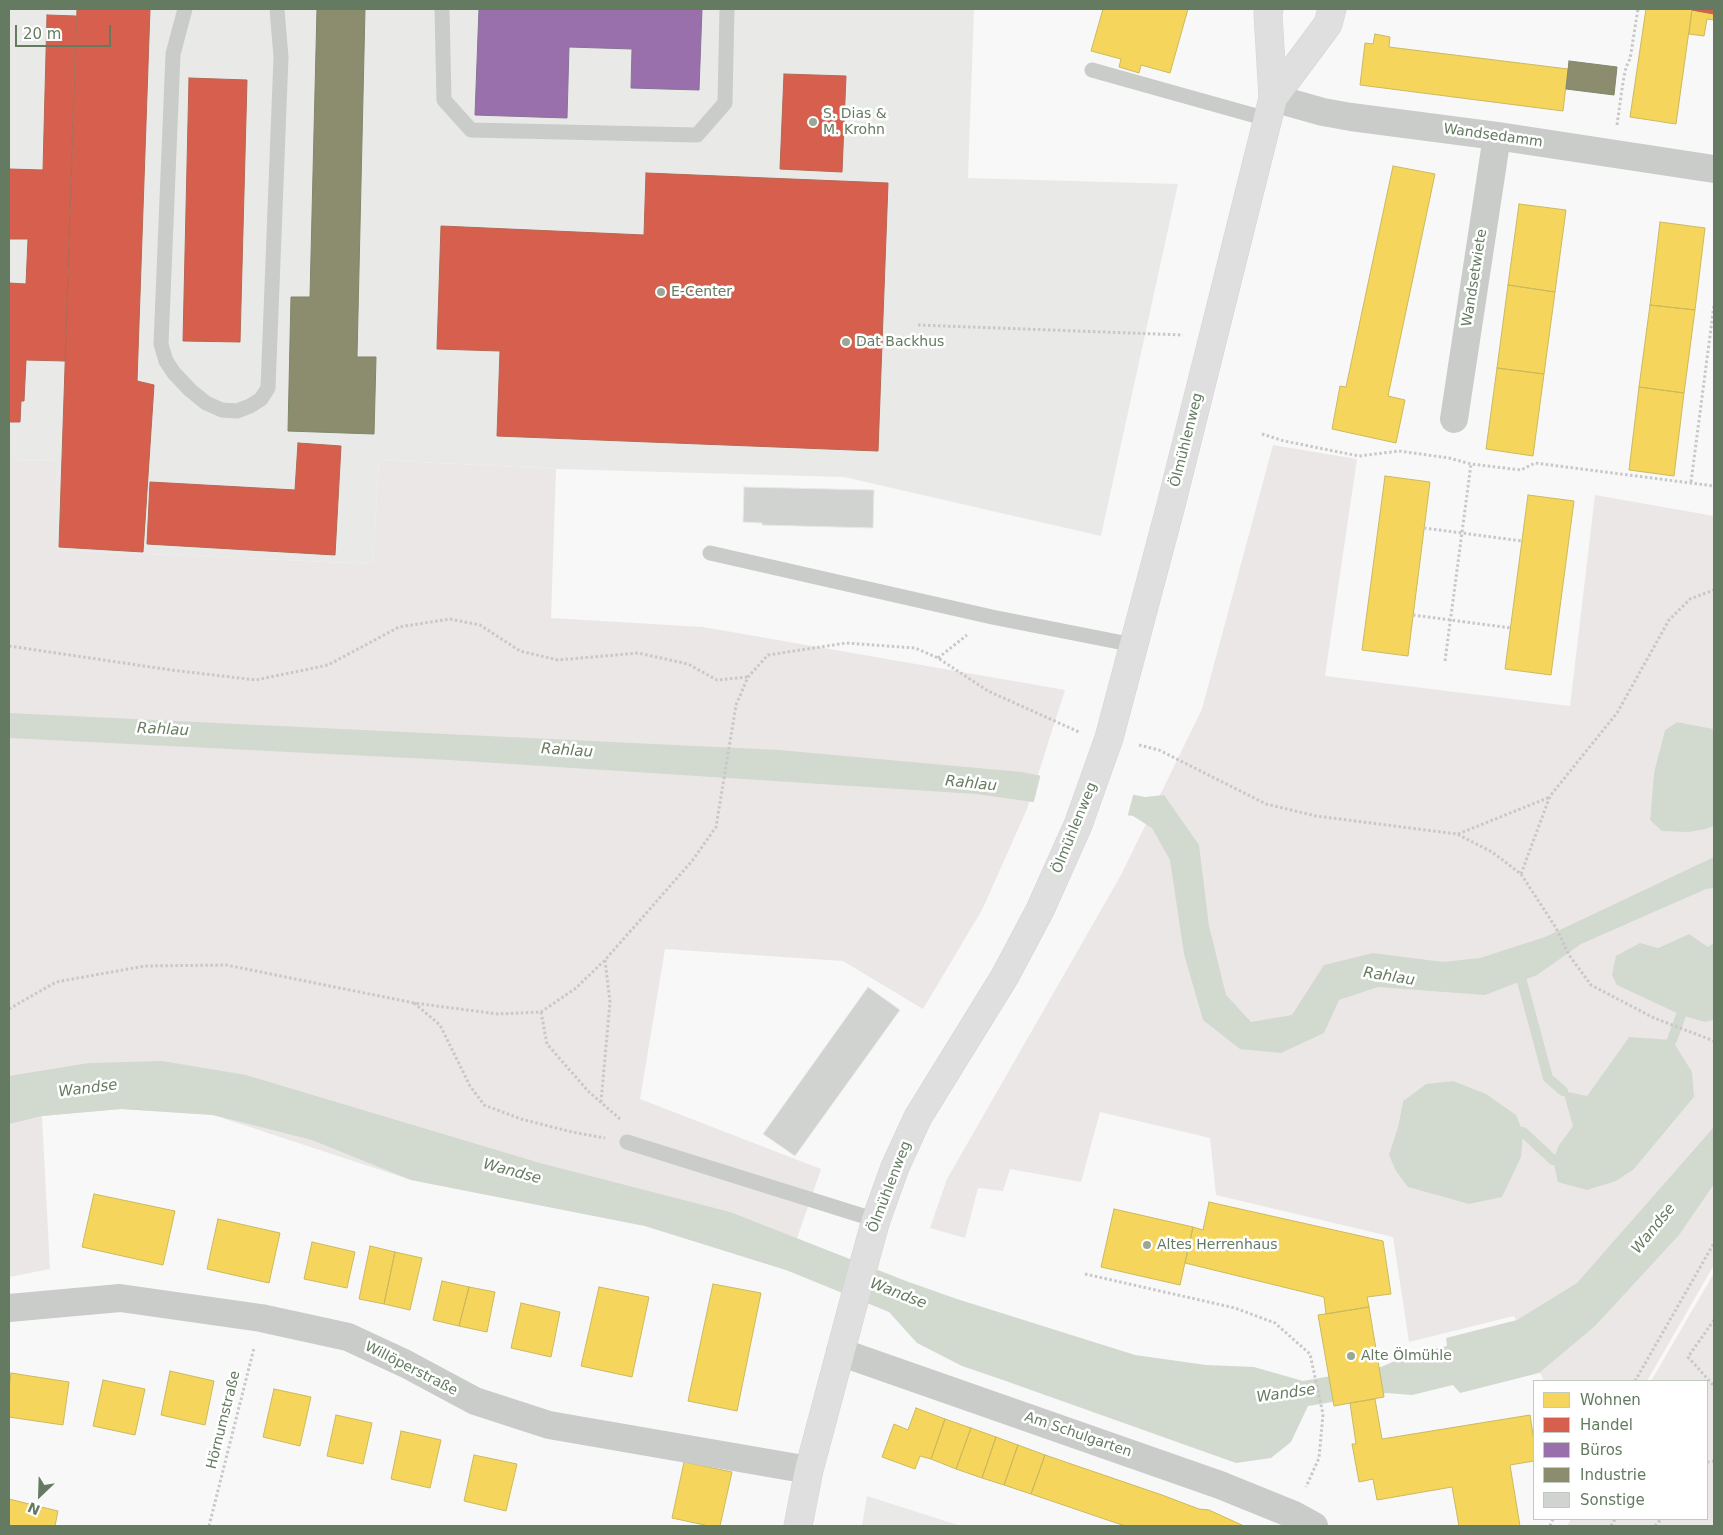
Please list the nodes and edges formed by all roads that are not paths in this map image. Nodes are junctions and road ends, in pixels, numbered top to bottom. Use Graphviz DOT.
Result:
graph roads {
  1 [pos="185,9"];
  2 [pos="277,9"];
  3 [pos="442,9"];
  4 [pos="727,9"];
  5 [pos="1269,9"];
  6 [pos="1332,9"];
  7 [pos="1092,70"];
  8 [pos="1270,109"];
  9 [pos="1497,136"];
  10 [pos="1714,169"];
  11 [pos="1454,419"];
  12 [pos="710,553"];
  13 [pos="1134,645"];
  14 [pos="627,1142"];
  15 [pos="876,1220"];
  16 [pos="9,1308"];
  17 [pos="840,1352"];
  18 [pos="809,1470"];
  19 [pos="1304,1521"];
  20 [pos="798,1526"];
  1 -- 2 [label="lane"];
  3 -- 4 [label="lane"];
  5 -- 8 [label="main road, Ölmühlenweg"];
  6 -- 8 [label="main road, Ölmühlenweg"];
  7 -- 8 [label="lane"];
  8 -- 9 [label="street, Wandsedamm"];
  8 -- 13 [label="main road, Ölmühlenweg"];
  9 -- 10 [label="street, Wandsedamm"];
  9 -- 11 [label="street, Wandsetwiete"];
  12 -- 13 [label="lane"];
  13 -- 15 [label="main road, Ölmühlenweg"];
  14 -- 15 [label="lane"];
  15 -- 17 [label="main road, Ölmühlenweg"];
  16 -- 18 [label="street, Willöperstraße"];
  17 -- 18 [label="main road, Ölmühlenweg"];
  17 -- 19 [label="street, Am Schulgarten"];
  18 -- 20 [label="main road, Ölmühlenweg"];
}
